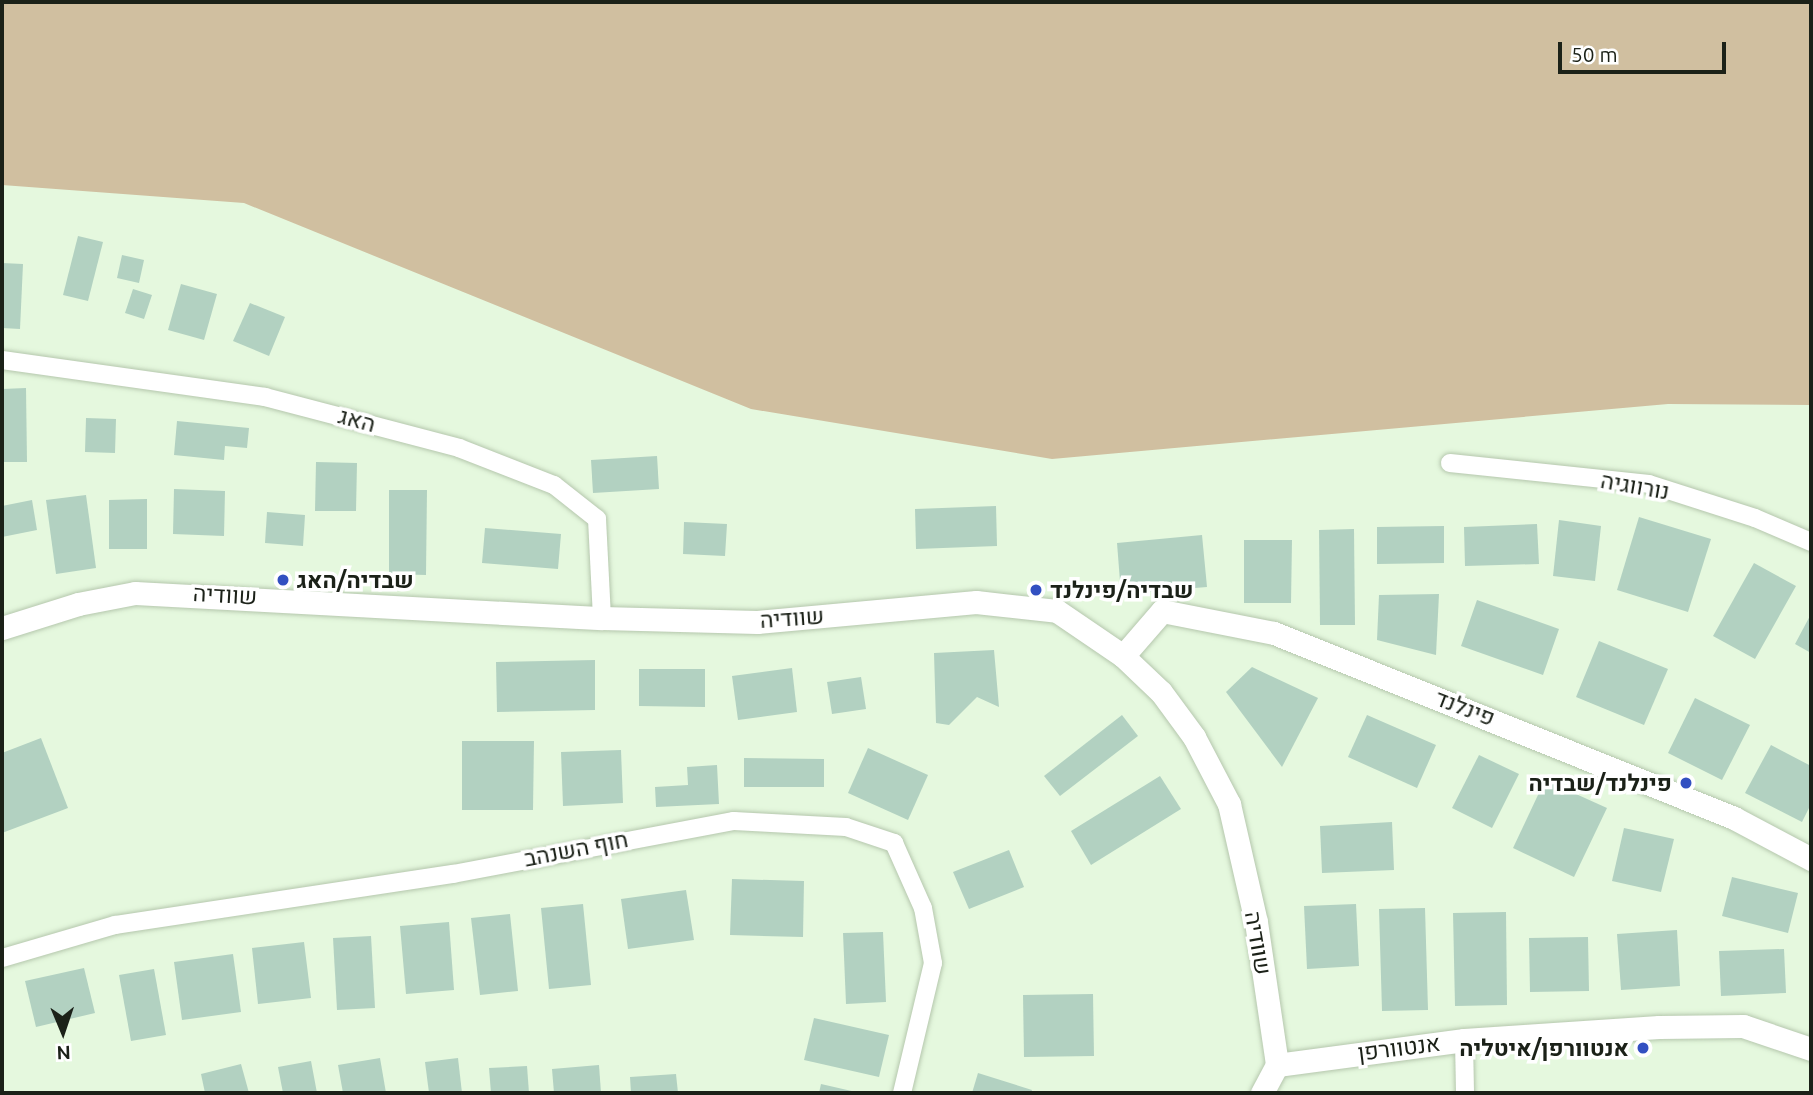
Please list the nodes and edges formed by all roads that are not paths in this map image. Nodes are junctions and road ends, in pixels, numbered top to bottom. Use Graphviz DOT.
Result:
graph roads {
  1 [pos="2,360"];
  2 [pos="1450,463"];
  3 [pos="1811,542"];
  4 [pos="602,618"];
  5 [pos="2,628"];
  6 [pos="1123,656"];
  7 [pos="1811,859"];
  8 [pos="2,958"];
  9 [pos="1464,1040"];
  10 [pos="1811,1049"];
  11 [pos="1277,1065"];
  12 [pos="902,1093"];
  13 [pos="1262,1093"];
  14 [pos="1465,1093"];
  1 -- 4 [label="street, האג"];
  2 -- 3 [label="street, נורווגיה"];
  4 -- 5 [label="street, שוודיה"];
  4 -- 6 [label="street, שוודיה"];
  6 -- 7 [label="street, פינלנד"];
  6 -- 11 [label="street, שוודיה"];
  8 -- 12 [label="street, חוף השנהב"];
  9 -- 10 [label="street, אנטוורפן"];
  9 -- 11 [label="street, אנטוורפן"];
  9 -- 14 [label="street"];
  11 -- 13 [label="street"];
}
